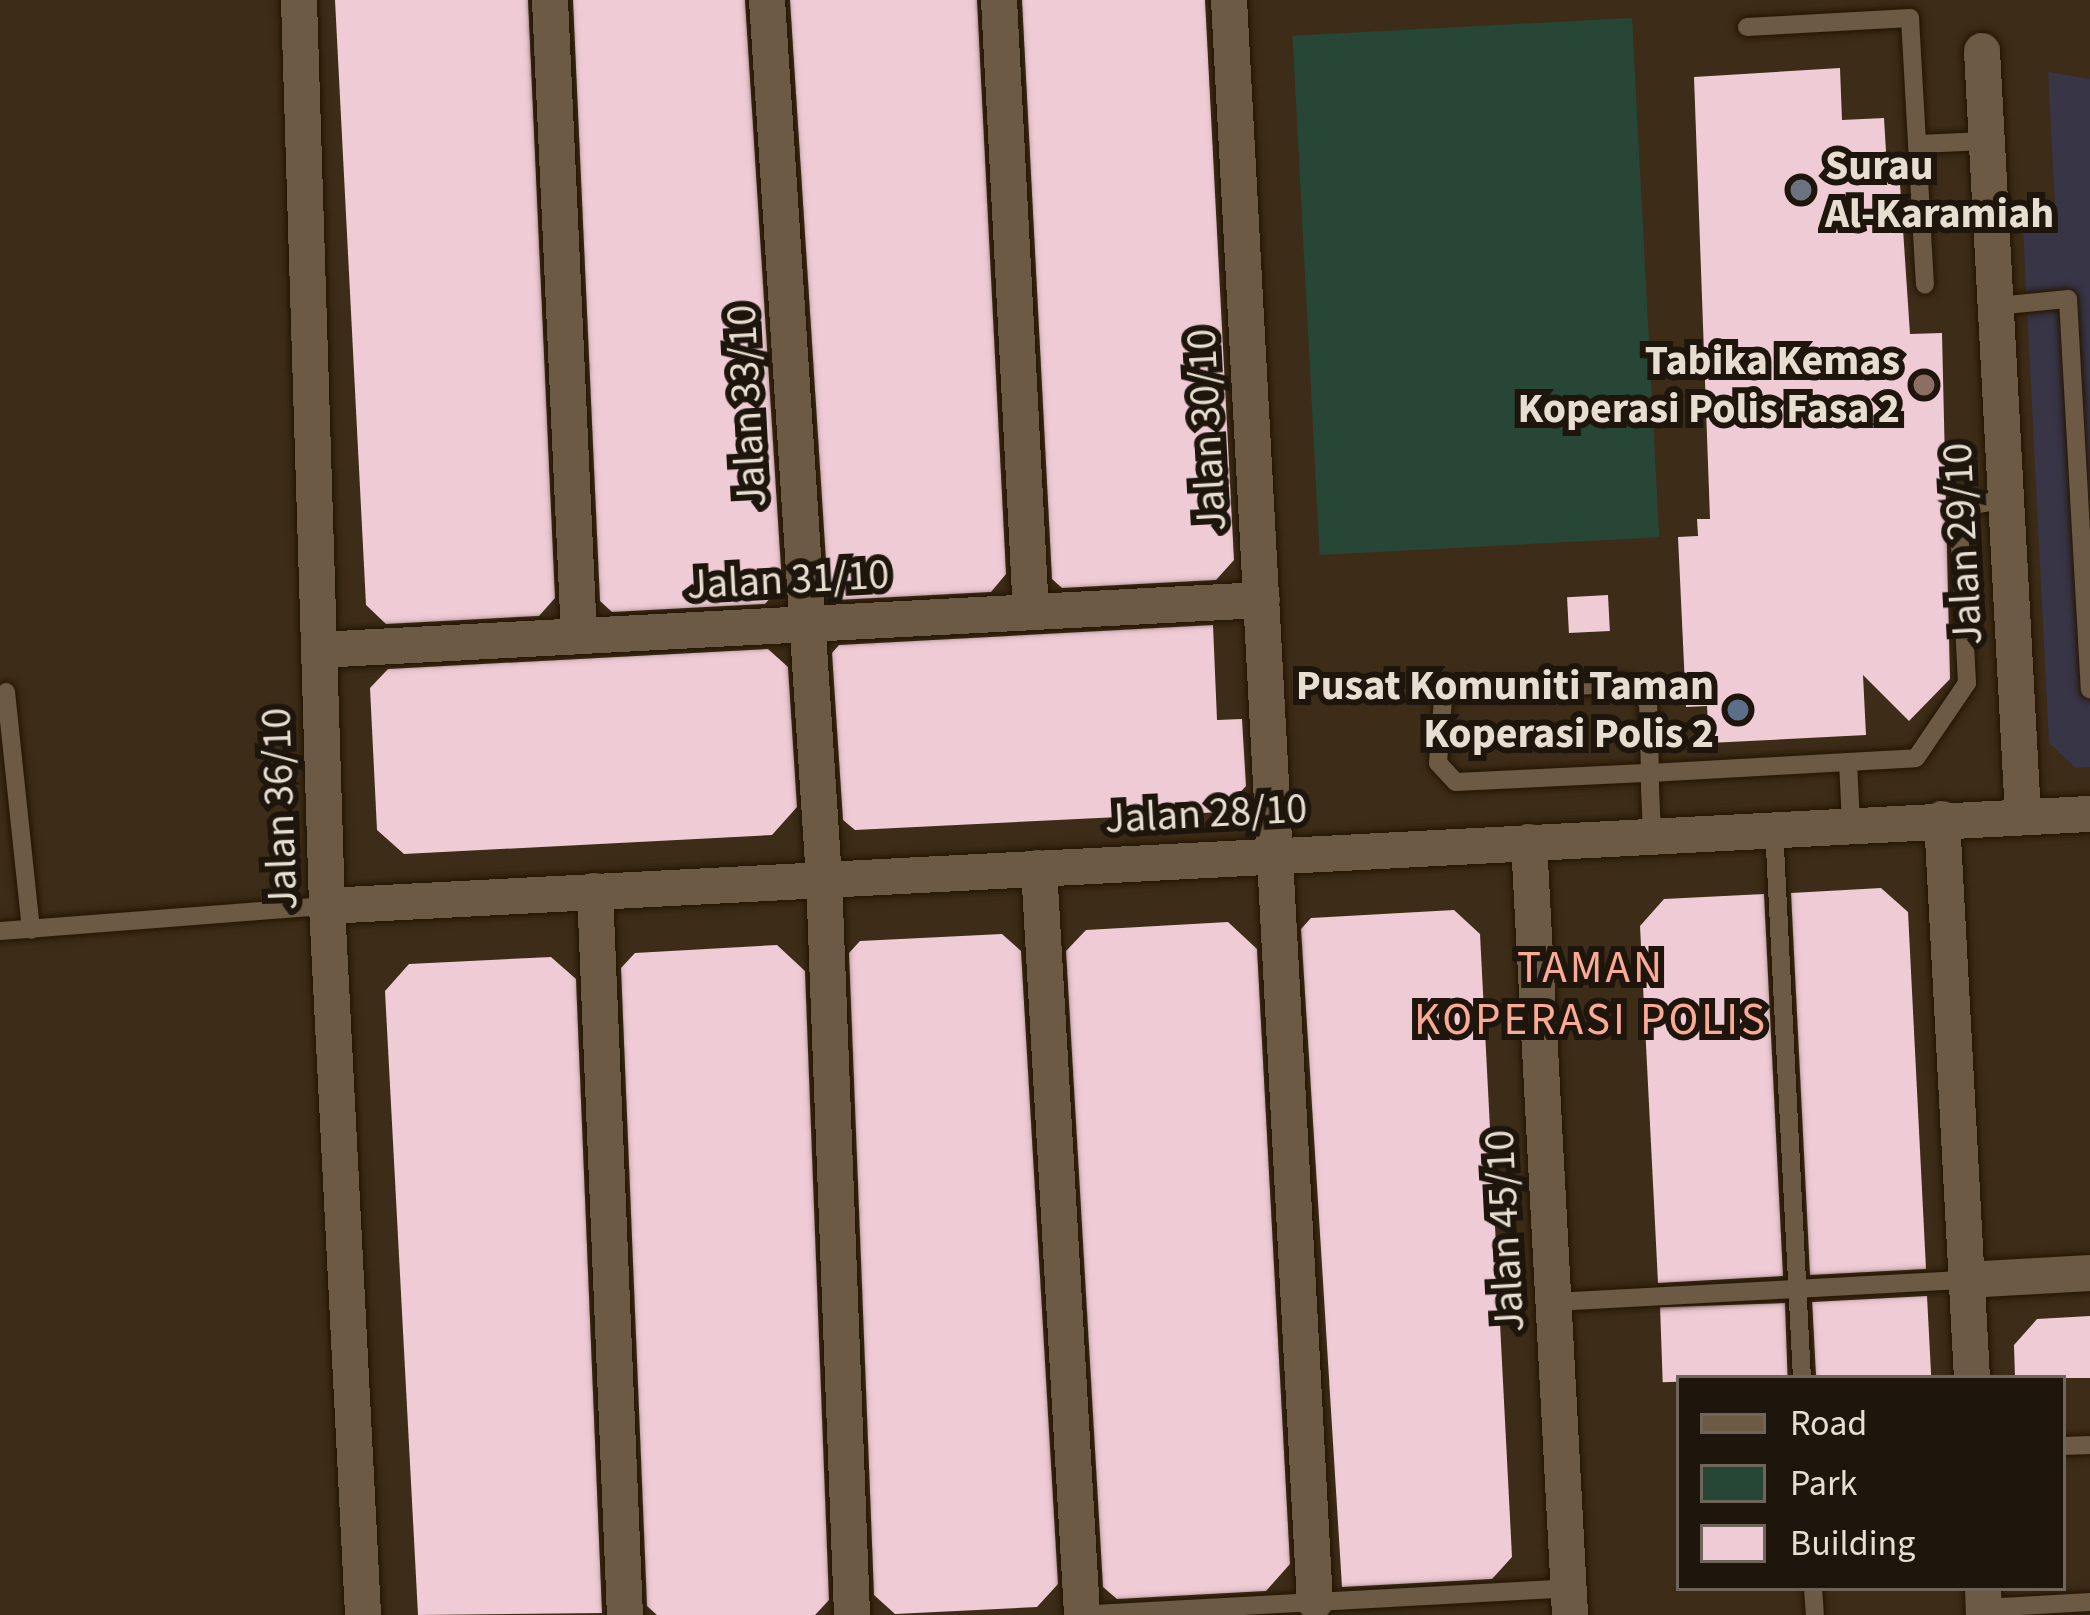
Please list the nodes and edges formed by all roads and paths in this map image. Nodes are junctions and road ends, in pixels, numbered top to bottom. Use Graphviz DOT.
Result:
graph roads {
  1 [pos="298,0"];
  2 [pos="550,0"];
  3 [pos="767,0"];
  4 [pos="999,0"];
  5 [pos="1229,0"];
  6 [pos="1747,27"];
  7 [pos="1982,51"];
  8 [pos="1987,141"];
  9 [pos="1917,145"];
  10 [pos="1925,285"];
  11 [pos="2090,298"];
  12 [pos="2068,299"];
  13 [pos="1996,306"];
  14 [pos="2006,499"];
  15 [pos="1262,600"];
  16 [pos="1031,612"];
  17 [pos="805,624"];
  18 [pos="579,636"];
  19 [pos="320,650"];
  20 [pos="2090,689"];
  21 [pos="6,692"];
  22 [pos="1848,762"];
  23 [pos="1650,773"];
  24 [pos="2090,814"];
  25 [pos="2023,816"];
  26 [pos="1942,819"];
  27 [pos="1851,824"];
  28 [pos="1774,828"];
  29 [pos="1652,835"];
  30 [pos="1529,842"];
  31 [pos="1275,855"];
  32 [pos="1039,868"];
  33 [pos="824,879"];
  34 [pos="595,891"];
  35 [pos="327,906"];
  36 [pos="32,930"];
  37 [pos="0,932"];
  38 [pos="2090,1273"];
  39 [pos="1966,1280"];
  40 [pos="1798,1288"];
  41 [pos="1554,1302"];
  42 [pos="1802,1375"];
  43 [pos="1972,1375"];
  44 [pos="1315,1602"];
  45 [pos="1569,1602"];
  46 [pos="2090,1602"];
  47 [pos="1983,1604"];
  48 [pos="1082,1614"];
  49 [pos="364,1615"];
  50 [pos="625,1615"];
  51 [pos="852,1615"];
  52 [pos="1071,1615"];
  1 -- 19 [label="street, Jalan 36/10"];
  2 -- 18 [label="street"];
  3 -- 17 [label="street, Jalan 33/10"];
  4 -- 16 [label="street"];
  5 -- 15 [label="street, Jalan 30/10"];
  6 -- 9 [label="lane"];
  7 -- 8 [label="street, Jalan 29/10"];
  8 -- 9 [label="lane"];
  8 -- 13 [label="street, Jalan 29/10"];
  9 -- 10 [label="lane"];
  11 -- 12 [label="lane"];
  12 -- 13 [label="lane"];
  12 -- 20 [label="lane"];
  13 -- 14 [label="street, Jalan 29/10"];
  14 -- 22 [label="lane"];
  14 -- 25 [label="street, Jalan 29/10"];
  15 -- 16 [label="street, Jalan 31/10"];
  15 -- 31 [label="street, Jalan 30/10"];
  16 -- 17 [label="street, Jalan 31/10"];
  17 -- 18 [label="street, Jalan 31/10"];
  17 -- 33 [label="street, Jalan 33/10"];
  18 -- 19 [label="street, Jalan 31/10"];
  19 -- 35 [label="street, Jalan 36/10"];
  21 -- 36 [label="lane"];
  22 -- 23 [label="lane"];
  22 -- 27 [label="lane"];
  23 -- 23 [label="lane"];
  23 -- 29 [label="lane"];
  24 -- 25 [label="street, Jalan 28/10"];
  25 -- 26 [label="street, Jalan 28/10"];
  26 -- 27 [label="street, Jalan 28/10"];
  26 -- 39 [label="street"];
  27 -- 28 [label="street, Jalan 28/10"];
  28 -- 29 [label="street, Jalan 28/10"];
  28 -- 40 [label="lane"];
  29 -- 30 [label="street, Jalan 28/10"];
  30 -- 31 [label="street, Jalan 28/10"];
  30 -- 41 [label="street, Jalan 45/10"];
  31 -- 32 [label="street, Jalan 28/10"];
  31 -- 44 [label="street, Jalan 30/10"];
  32 -- 33 [label="street, Jalan 28/10"];
  32 -- 48 [label="street"];
  33 -- 34 [label="street, Jalan 28/10"];
  33 -- 51 [label="street, Jalan 33/10"];
  34 -- 35 [label="street, Jalan 28/10"];
  34 -- 50 [label="street"];
  35 -- 36 [label="lane"];
  35 -- 49 [label="street, Jalan 36/10"];
  36 -- 37 [label="lane"];
  38 -- 39 [label="street"];
  39 -- 40 [label="lane"];
  39 -- 43 [label="street"];
  40 -- 41 [label="lane"];
  40 -- 42 [label="lane"];
  41 -- 45 [label="street, Jalan 45/10"];
  44 -- 45 [label="lane"];
  44 -- 48 [label="lane"];
  46 -- 47 [label="lane"];
  48 -- 52 [label="lane"];
}
